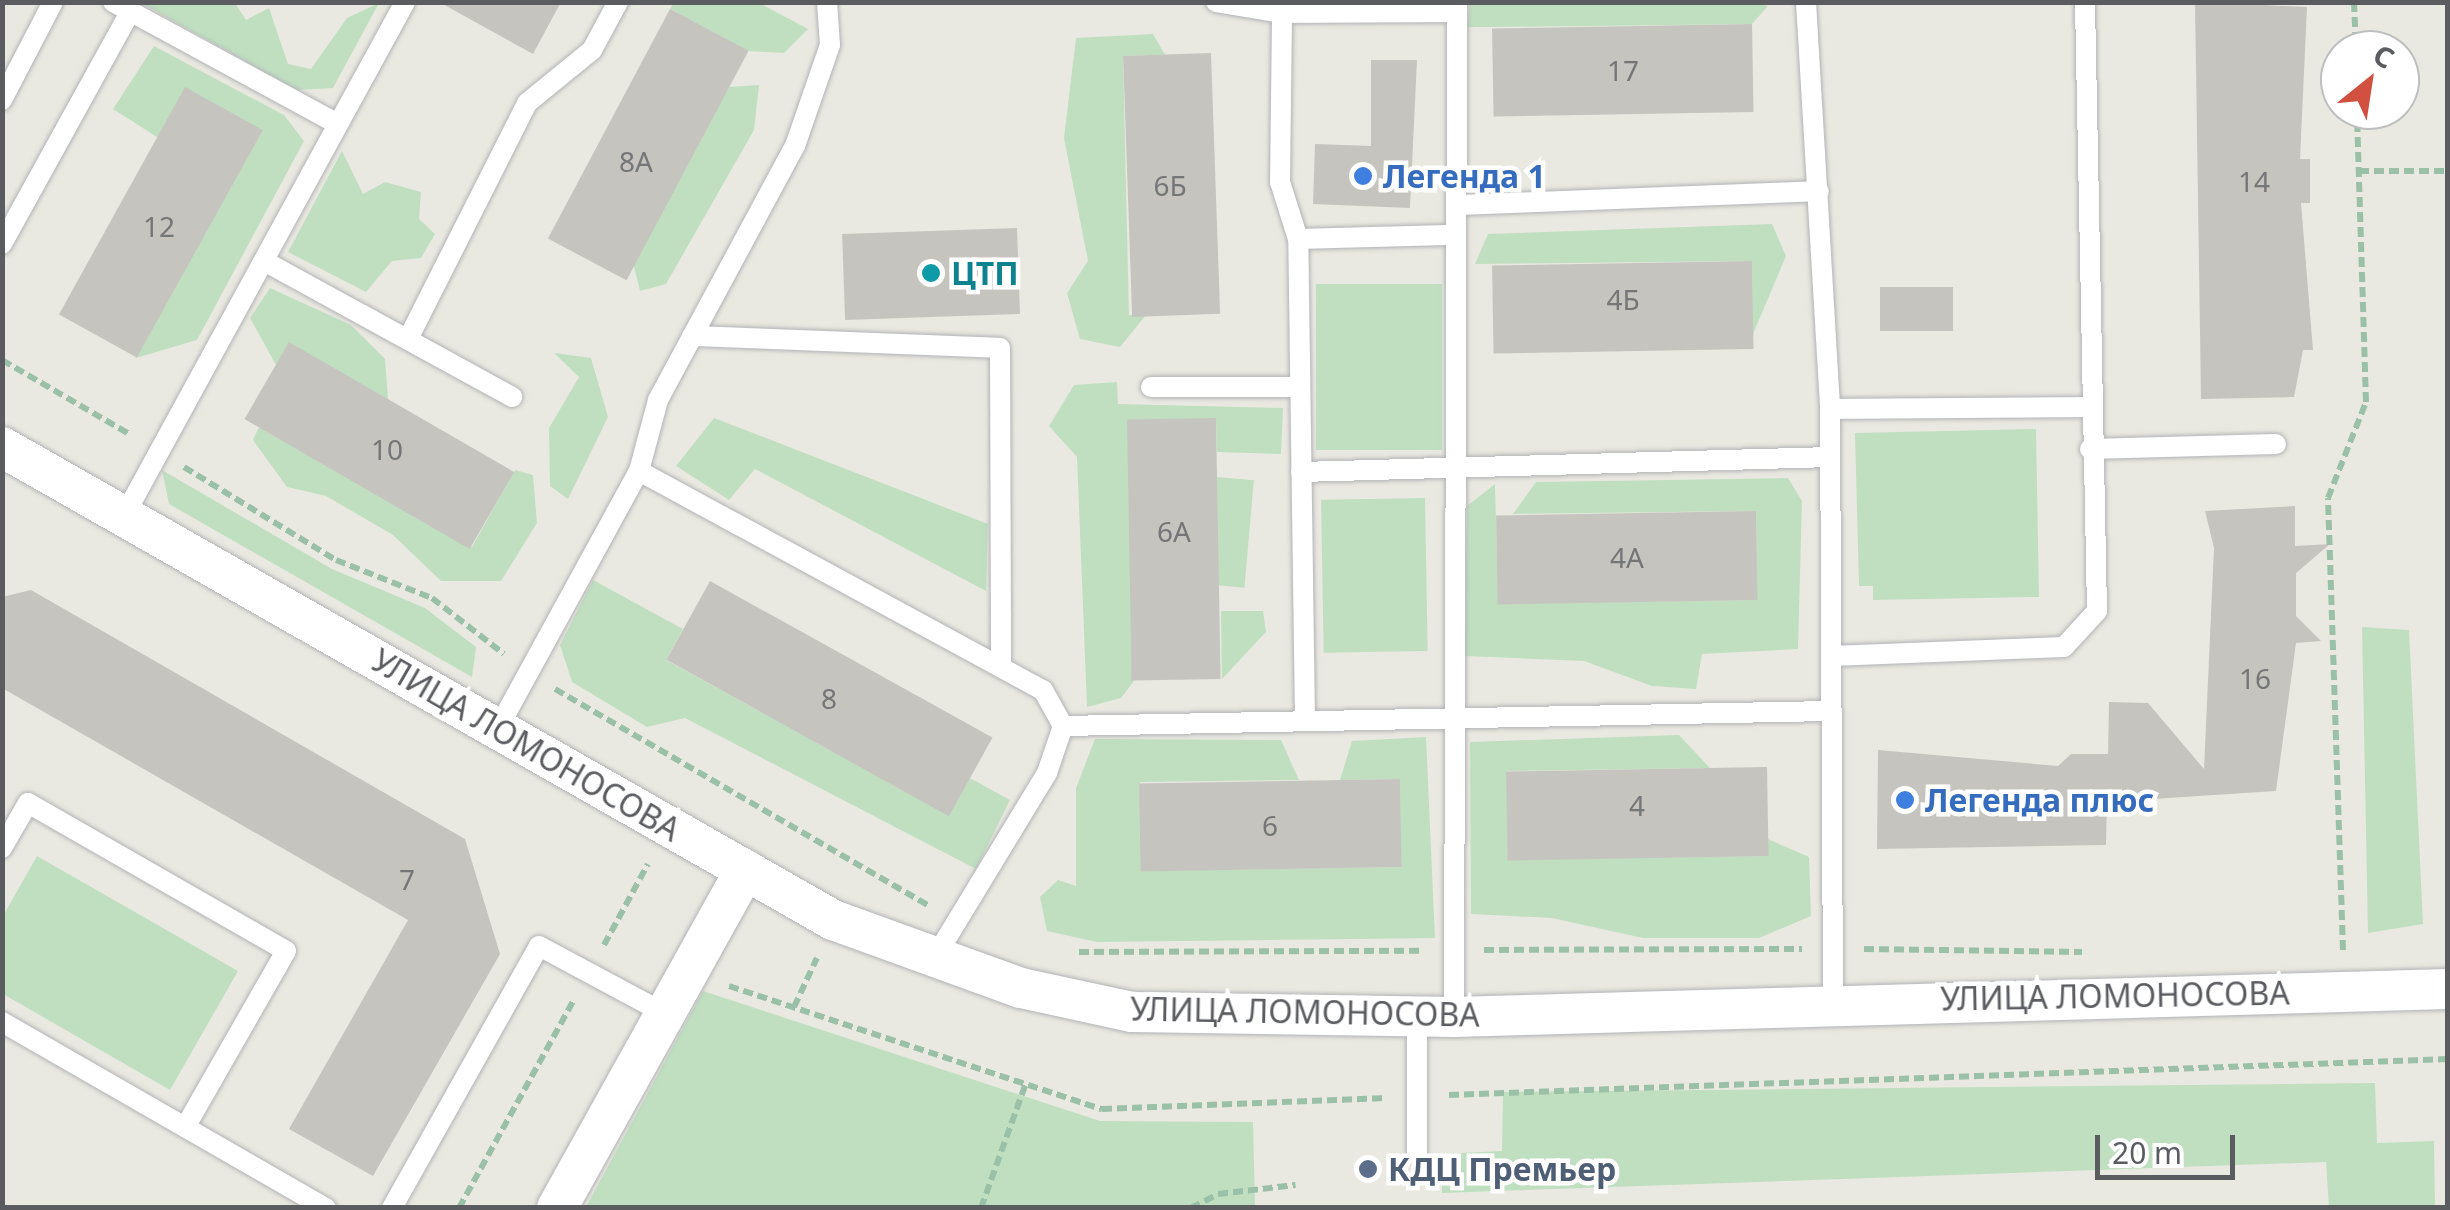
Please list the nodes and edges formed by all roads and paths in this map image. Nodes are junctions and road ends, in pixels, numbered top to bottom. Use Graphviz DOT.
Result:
graph roads {
  1 [pos="53,2"];
  2 [pos="405,2"];
  3 [pos="618,2"];
  4 [pos="827,2"];
  5 [pos="1216,2"];
  6 [pos="1806,2"];
  7 [pos="2085,2"];
  8 [pos="2354,2"];
  9 [pos="122,7"];
  10 [pos="1457,7"];
  11 [pos="1282,14"];
  12 [pos="2355,30"];
  13 [pos="2,100"];
  14 [pos="338,124"];
  15 [pos="2358,130"];
  16 [pos="2359,171"];
  17 [pos="2448,171"];
  18 [pos="1820,191"];
  19 [pos="1456,205"];
  20 [pos="1456,235"];
  21 [pos="1298,239"];
  22 [pos="2,244"];
  23 [pos="264,260"];
  24 [pos="692,336"];
  25 [pos="408,340"];
  26 [pos="2,360"];
  27 [pos="1152,388"];
  28 [pos="1300,388"];
  29 [pos="512,397"];
  30 [pos="2089,407"];
  31 [pos="1830,410"];
  32 [pos="2276,444"];
  33 [pos="2,447"];
  34 [pos="2090,449"];
  35 [pos="159,452"];
  36 [pos="1830,457"];
  37 [pos="1456,467"];
  38 [pos="639,471"];
  39 [pos="1302,472"];
  40 [pos="124,516"];
  41 [pos="1831,656"];
  42 [pos="1001,668"];
  43 [pos="528,674"];
  44 [pos="1831,711"];
  45 [pos="1455,718"];
  46 [pos="1305,721"];
  47 [pos="1063,726"];
  48 [pos="497,730"];
  49 [pos="2,848"];
  50 [pos="745,870"];
  51 [pos="957,921"];
  52 [pos="1056,948"];
  53 [pos="1832,949"];
  54 [pos="1454,950"];
  55 [pos="2088,952"];
  56 [pos="2361,954"];
  57 [pos="2324,955"];
  58 [pos="2344,955"];
  59 [pos="933,961"];
  60 [pos="691,968"];
  61 [pos="2448,989"];
  62 [pos="1833,1002"];
  63 [pos="662,1012"];
  64 [pos="1436,1016"];
  65 [pos="2,1022"];
  66 [pos="2448,1058"];
  67 [pos="1026,1084"];
  68 [pos="1417,1096"];
  69 [pos="185,1127"];
  70 [pos="1417,1154"];
  71 [pos="1295,1185"];
  72 [pos="326,1208"];
  73 [pos="392,1208"];
  74 [pos="557,1208"];
  75 [pos="982,1208"];
  76 [pos="1190,1208"];
  1 -- 13 [label="lane"];
  2 -- 14 [label="lane"];
  3 -- 25 [label="lane"];
  4 -- 24 [label="lane"];
  5 -- 11 [label="lane"];
  6 -- 18 [label="lane"];
  7 -- 30 [label="lane"];
  8 -- 12 [label="path"];
  9 -- 14 [label="lane"];
  9 -- 22 [label="lane"];
  10 -- 11 [label="lane"];
  10 -- 19 [label="lane"];
  11 -- 21 [label="lane"];
  14 -- 23 [label="lane"];
  15 -- 16 [label="path"];
  16 -- 17 [label="path"];
  16 -- 58 [label="path"];
  18 -- 19 [label="lane"];
  18 -- 31 [label="lane"];
  19 -- 20 [label="lane"];
  20 -- 21 [label="lane"];
  20 -- 37 [label="lane"];
  21 -- 28 [label="lane"];
  23 -- 25 [label="lane"];
  23 -- 35 [label="lane"];
  24 -- 38 [label="lane"];
  24 -- 42 [label="lane"];
  25 -- 29 [label="lane"];
  26 -- 35 [label="path"];
  27 -- 28 [label="lane"];
  28 -- 39 [label="lane"];
  30 -- 31 [label="lane"];
  30 -- 34 [label="lane"];
  31 -- 36 [label="lane"];
  32 -- 34 [label="lane"];
  33 -- 40 [label="street, УЛИЦА ЛОМОНОСОВА"];
  34 -- 41 [label="lane"];
  35 -- 40 [label="lane"];
  35 -- 43 [label="path"];
  36 -- 37 [label="lane"];
  36 -- 41 [label="lane"];
  37 -- 39 [label="lane"];
  37 -- 45 [label="lane"];
  38 -- 42 [label="lane"];
  38 -- 43 [label="lane"];
  39 -- 46 [label="lane"];
  40 -- 48 [label="street, УЛИЦА ЛОМОНОСОВА"];
  41 -- 44 [label="lane"];
  42 -- 47 [label="lane"];
  43 -- 48 [label="lane"];
  43 -- 51 [label="path"];
  44 -- 45 [label="lane"];
  44 -- 53 [label="lane"];
  45 -- 46 [label="lane"];
  45 -- 54 [label="lane"];
  46 -- 47 [label="lane"];
  47 -- 51 [label="lane"];
  48 -- 50 [label="street, УЛИЦА ЛОМОНОСОВА"];
  49 -- 69 [label="lane"];
  50 -- 59 [label="street, УЛИЦА ЛОМОНОСОВА"];
  50 -- 60 [label="street"];
  51 -- 59 [label="lane"];
  52 -- 54 [label="path"];
  53 -- 54 [label="path"];
  53 -- 55 [label="path"];
  53 -- 62 [label="lane"];
  54 -- 64 [label="lane"];
  56 -- 58 [label="path"];
  57 -- 58 [label="path"];
  59 -- 64 [label="street, УЛИЦА ЛОМОНОСОВА"];
  60 -- 63 [label="street"];
  60 -- 67 [label="path"];
  61 -- 62 [label="street, УЛИЦА ЛОМОНОСОВА"];
  62 -- 64 [label="street, УЛИЦА ЛОМОНОСОВА"];
  63 -- 73 [label="lane"];
  63 -- 74 [label="street"];
  64 -- 68 [label="lane"];
  65 -- 69 [label="lane"];
  66 -- 68 [label="path"];
  67 -- 68 [label="path"];
  67 -- 75 [label="path"];
  68 -- 70 [label="lane"];
  69 -- 72 [label="lane"];
  71 -- 76 [label="path"];
}
